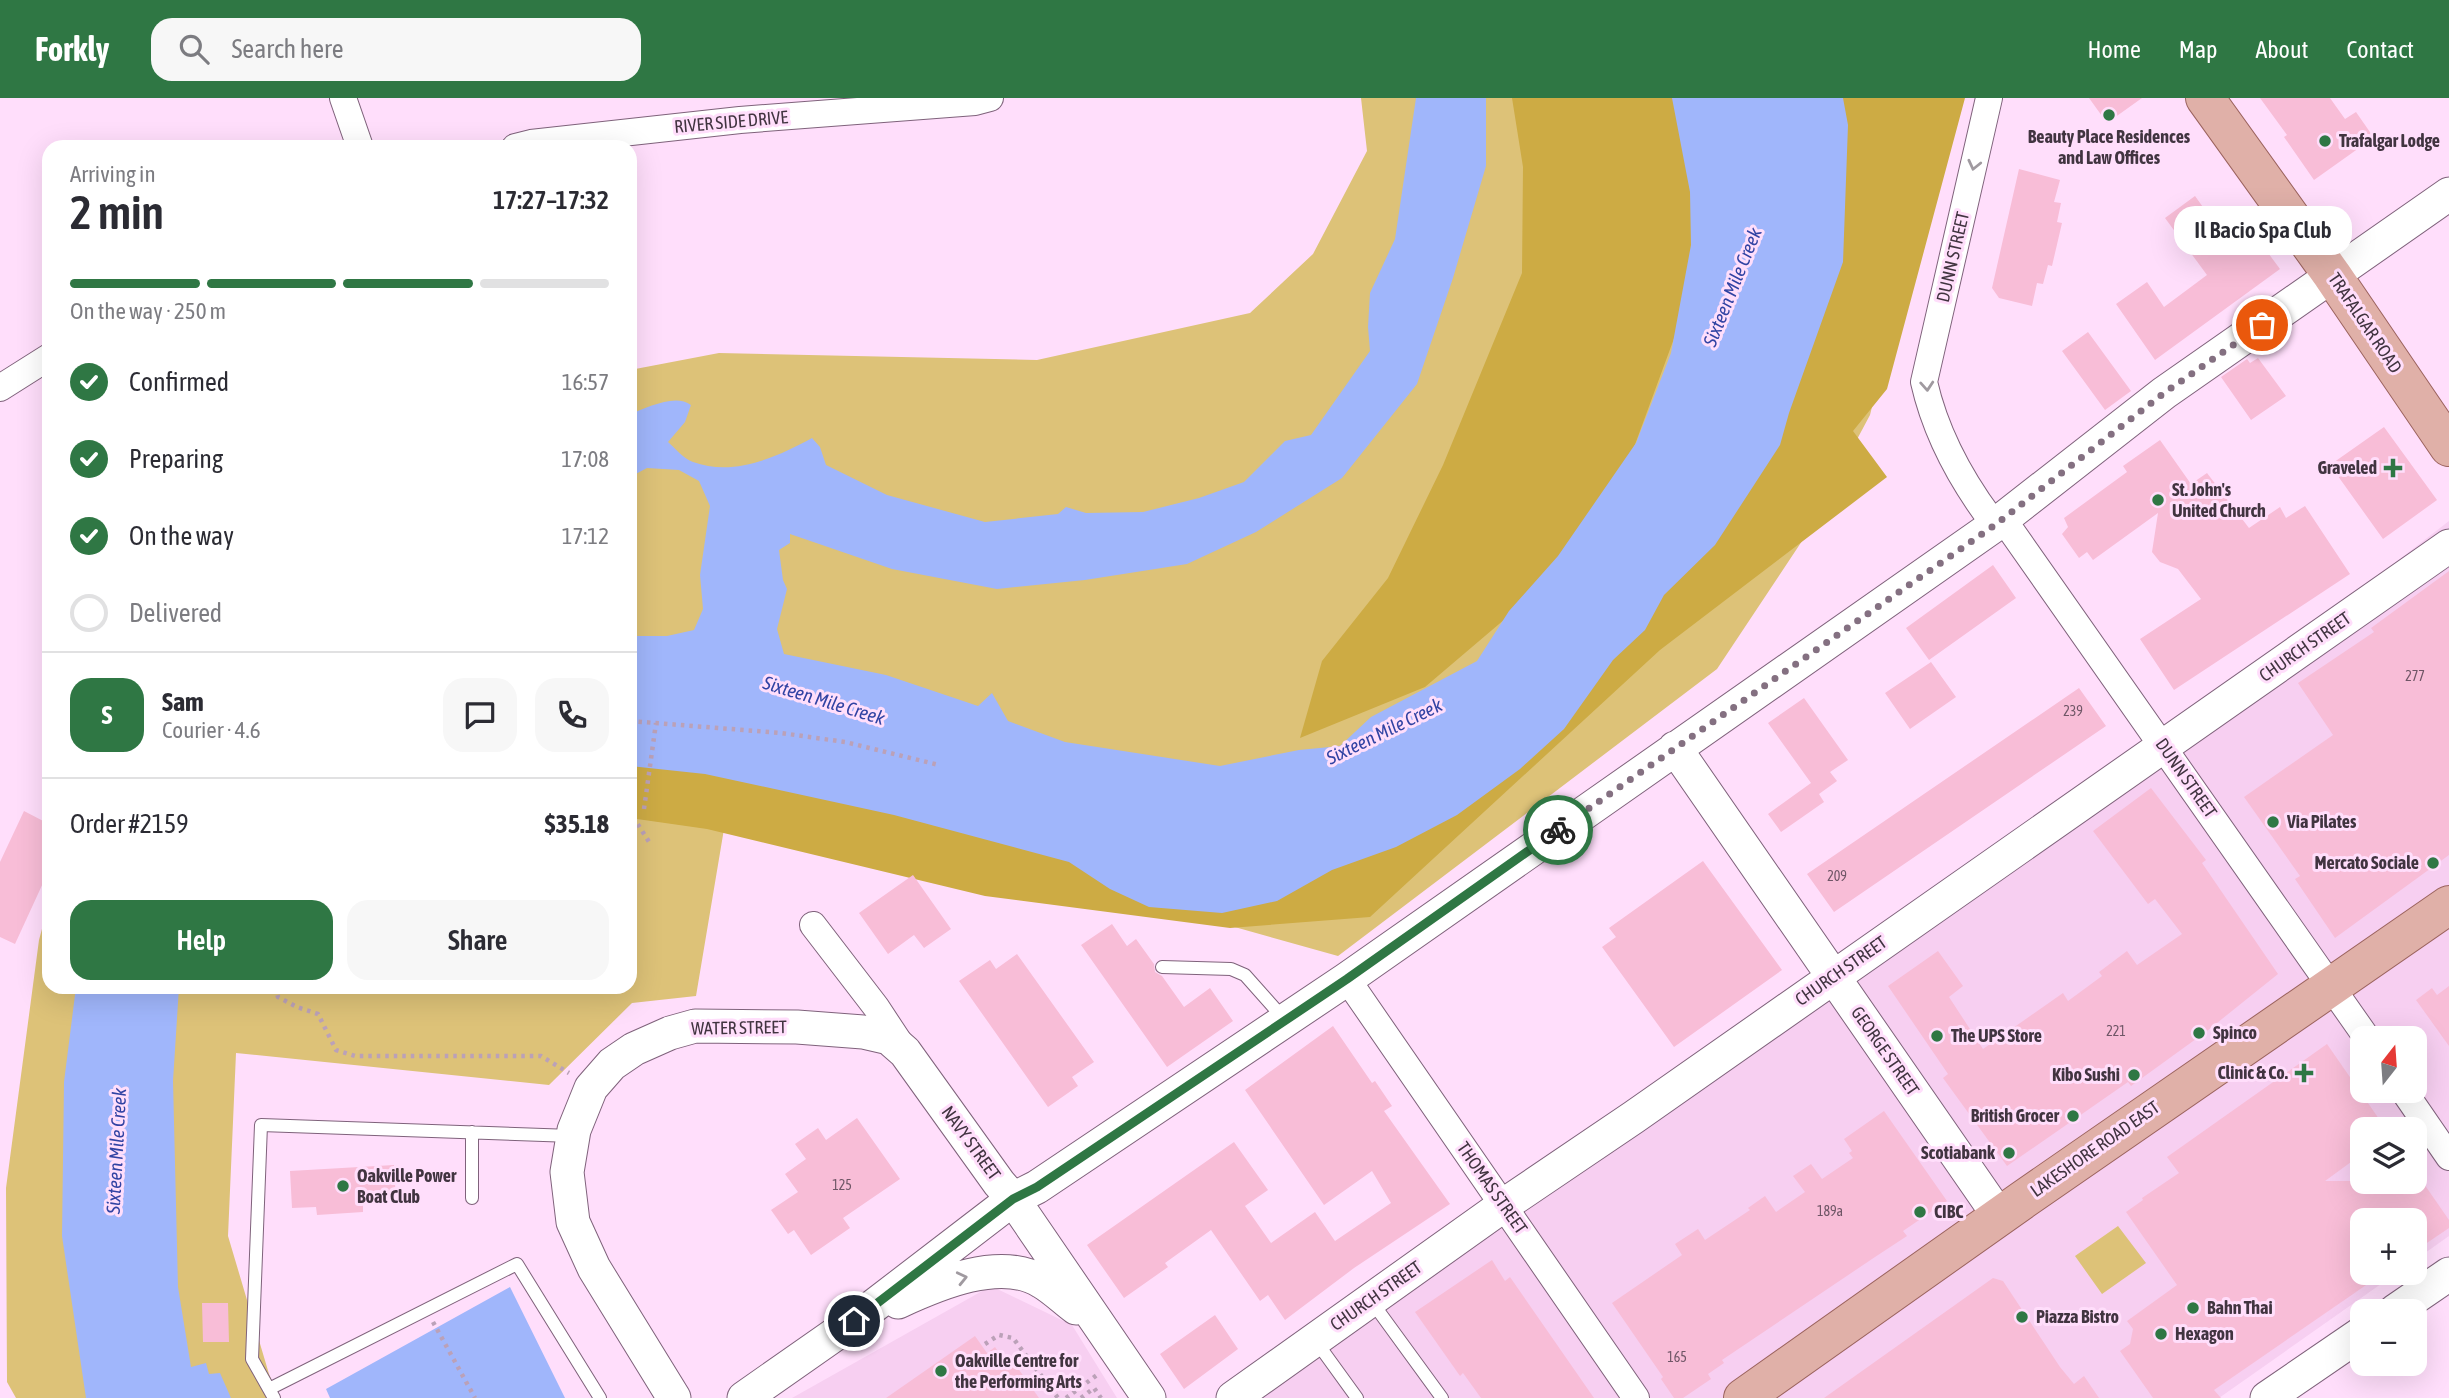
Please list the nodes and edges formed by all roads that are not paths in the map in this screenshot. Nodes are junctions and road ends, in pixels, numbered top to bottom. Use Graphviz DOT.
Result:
graph roads {
  1 [pos="342,98"];
  2 [pos="990,98"];
  3 [pos="1989,98"];
  4 [pos="2205,98"];
  5 [pos="737,109"];
  6 [pos="357,140"];
  7 [pos="549,140"];
  8 [pos="2449,194"];
  9 [pos="2332,275"];
  10 [pos="42,361"];
  11 [pos="0,388"];
  12 [pos="2449,447"];
  13 [pos="1999,522"];
  14 [pos="2449,546"];
  15 [pos="2163,747"];
  16 [pos="1675,748"];
  17 [pos="2449,905"];
  18 [pos="813,925"];
  19 [pos="1162,967"];
  20 [pos="1833,976"];
  21 [pos="1347,979"];
  22 [pos="2331,985"];
  23 [pos="1285,1021"];
  24 [pos="2359,1026"];
  25 [pos="905,1052"];
  26 [pos="2412,1103"];
  27 [pos="471,1132"];
  28 [pos="573,1136"];
  29 [pos="2449,1157"];
  30 [pos="471,1198"];
  31 [pos="1013,1199"];
  32 [pos="1504,1205"];
  33 [pos="1999,1216"];
  34 [pos="2449,1274"];
  35 [pos="2413,1299"];
  36 [pos="1370,1300"];
  37 [pos="854,1321"];
  38 [pos="1099,1326"];
  39 [pos="1315,1340"];
  40 [pos="2350,1341"];
  41 [pos="271,1393"];
  42 [pos="600,1398"];
  43 [pos="674,1398"];
  44 [pos="744,1398"];
  45 [pos="1149,1398"];
  46 [pos="1233,1398"];
  47 [pos="1357,1398"];
  48 [pos="1442,1398"];
  49 [pos="1636,1398"];
  50 [pos="1743,1398"];
  51 [pos="2267,1398"];
  1 -- 6 [label="street"];
  2 -- 5 [label="street, RIVER SIDE DRIVE"];
  3 -- 13 [label="street, DUNN STREET, one-way"];
  4 -- 9 [label="main road, TRAFALGAR ROAD"];
  5 -- 7 [label="street, RIVER SIDE DRIVE"];
  8 -- 9 [label="street"];
  9 -- 12 [label="main road, TRAFALGAR ROAD"];
  9 -- 13 [label="street"];
  10 -- 11 [label="street"];
  13 -- 15 [label="street, DUNN STREET"];
  13 -- 16 [label="street"];
  14 -- 15 [label="street, CHURCH STREET"];
  15 -- 20 [label="street, CHURCH STREET"];
  15 -- 22 [label="street, DUNN STREET"];
  16 -- 20 [label="street, GEORGE STREET"];
  16 -- 21 [label="street"];
  17 -- 22 [label="main road, LAKESHORE ROAD EAST"];
  18 -- 25 [label="street, NAVY STREET"];
  19 -- 23 [label="lane"];
  20 -- 32 [label="street, CHURCH STREET"];
  20 -- 33 [label="street, GEORGE STREET"];
  21 -- 23 [label="street"];
  21 -- 32 [label="street, THOMAS STREET"];
  22 -- 24 [label="street, DUNN STREET"];
  22 -- 33 [label="main road, LAKESHORE ROAD EAST"];
  23 -- 31 [label="street"];
  25 -- 28 [label="street, WATER STREET"];
  25 -- 31 [label="street, NAVY STREET"];
  26 -- 29 [label="street"];
  27 -- 28 [label="lane"];
  27 -- 30 [label="lane"];
  27 -- 41 [label="lane"];
  28 -- 43 [label="street, WATER STREET"];
  31 -- 37 [label="street"];
  31 -- 38 [label="street, NAVY STREET"];
  32 -- 36 [label="street, CHURCH STREET"];
  32 -- 49 [label="street, THOMAS STREET"];
  33 -- 50 [label="main road, LAKESHORE ROAD EAST"];
  34 -- 35 [label="street"];
  36 -- 39 [label="street, CHURCH STREET"];
  36 -- 48 [label="lane"];
  37 -- 38 [label="street, one-way"];
  37 -- 44 [label="street"];
  38 -- 45 [label="street, NAVY STREET"];
  39 -- 46 [label="street, CHURCH STREET"];
  39 -- 47 [label="lane"];
  40 -- 51 [label="street"];
  41 -- 42 [label="lane"];
}
